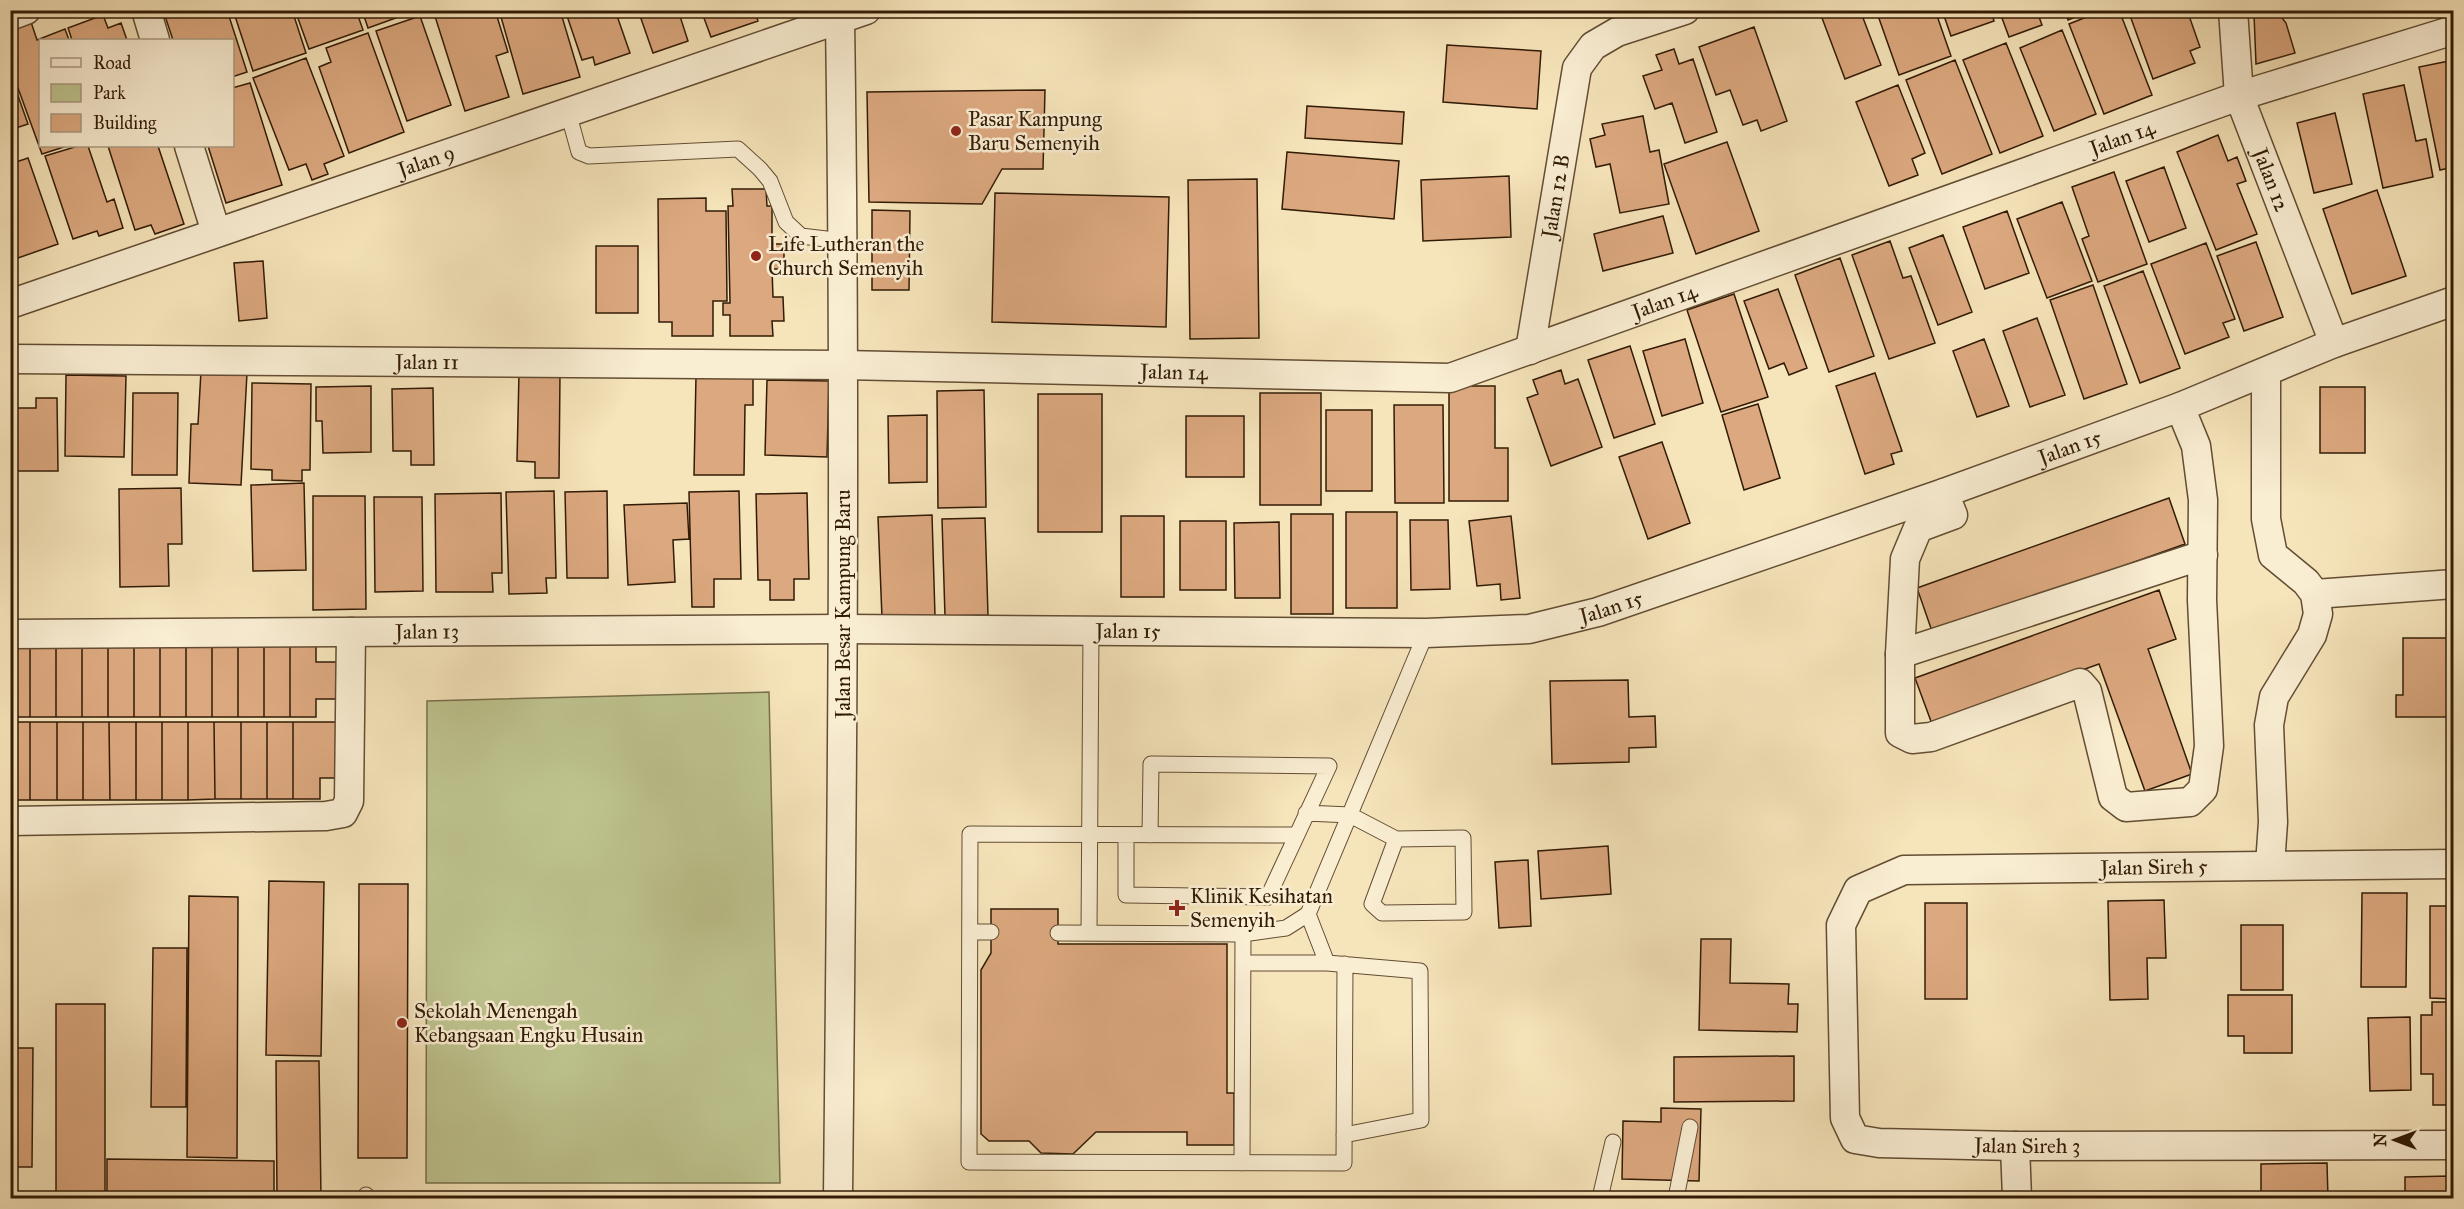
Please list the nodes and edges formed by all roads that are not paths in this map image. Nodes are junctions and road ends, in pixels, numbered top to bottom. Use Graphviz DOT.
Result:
graph roads {
  1 [pos="26,10"];
  2 [pos="146,10"];
  3 [pos="1684,10"];
  4 [pos="2234,10"];
  5 [pos="848,14"];
  6 [pos="10,16"];
  7 [pos="2454,30"];
  8 [pos="155,39"];
  9 [pos="2239,96"];
  10 [pos="568,112"];
  11 [pos="189,147"];
  12 [pos="216,232"];
  13 [pos="843,242"];
  14 [pos="2454,301"];
  15 [pos="10,304"];
  16 [pos="2334,343"];
  17 [pos="1530,350"];
  18 [pos="10,359"];
  19 [pos="843,364"];
  20 [pos="2266,373"];
  21 [pos="2180,407"];
  22 [pos="1944,493"];
  23 [pos="2202,555"];
  24 [pos="2454,584"];
  25 [pos="2315,594"];
  26 [pos="843,629"];
  27 [pos="1091,630"];
  28 [pos="351,632"];
  29 [pos="1426,633"];
  30 [pos="10,634"];
  31 [pos="1900,654"];
  32 [pos="1306,813"];
  33 [pos="1350,815"];
  34 [pos="10,821"];
  35 [pos="1090,835"];
  36 [pos="1126,835"];
  37 [pos="1150,835"];
  38 [pos="1297,835"];
  39 [pos="1396,839"];
  40 [pos="2454,864"];
  41 [pos="2271,865"];
  42 [pos="1858,890"];
  43 [pos="1308,914"];
  44 [pos="970,932"];
  45 [pos="991,932"];
  46 [pos="1058,933"];
  47 [pos="1089,933"];
  48 [pos="1243,934"];
  49 [pos="1243,963"];
  50 [pos="1327,963"];
  51 [pos="1345,964"];
  52 [pos="1690,1127"];
  53 [pos="1344,1135"];
  54 [pos="1613,1142"];
  55 [pos="2454,1145"];
  56 [pos="2015,1146"];
  57 [pos="1242,1163"];
  58 [pos="838,1198"];
  59 [pos="1600,1198"];
  60 [pos="1676,1198"];
  61 [pos="2017,1198"];
  1 -- 6 [label="street"];
  2 -- 8 [label="street"];
  3 -- 17 [label="street, Jalan 12 B"];
  4 -- 9 [label="street, Jalan 12"];
  5 -- 10 [label="street, Jalan 9"];
  5 -- 13 [label="street, Jalan Besar Kampung Baru"];
  7 -- 9 [label="street, Jalan 14"];
  9 -- 16 [label="street, Jalan 12"];
  9 -- 17 [label="street, Jalan 14"];
  10 -- 12 [label="street, Jalan 9"];
  10 -- 13 [label="lane"];
  11 -- 12 [label="street"];
  12 -- 15 [label="street, Jalan 9"];
  13 -- 19 [label="street, Jalan Besar Kampung Baru"];
  14 -- 16 [label="street, Jalan 15"];
  16 -- 20 [label="street, Jalan 15"];
  17 -- 19 [label="street, Jalan 14"];
  18 -- 19 [label="street, Jalan 11"];
  19 -- 26 [label="street, Jalan Besar Kampung Baru"];
  20 -- 21 [label="street, Jalan 15"];
  20 -- 25 [label="street"];
  21 -- 22 [label="street, Jalan 15"];
  21 -- 23 [label="street"];
  22 -- 29 [label="street, Jalan 15"];
  22 -- 31 [label="street"];
  23 -- 31 [label="street"];
  23 -- 31 [label="street"];
  24 -- 25 [label="street"];
  25 -- 41 [label="street"];
  26 -- 27 [label="street, Jalan 15"];
  26 -- 28 [label="street, Jalan 13"];
  26 -- 58 [label="street, Jalan Besar Kampung Baru"];
  27 -- 29 [label="street, Jalan 15"];
  27 -- 35 [label="lane"];
  28 -- 30 [label="street, Jalan 13"];
  28 -- 34 [label="street"];
  29 -- 33 [label="lane"];
  32 -- 33 [label="lane"];
  32 -- 37 [label="lane"];
  32 -- 38 [label="lane"];
  33 -- 39 [label="lane"];
  33 -- 43 [label="lane"];
  35 -- 36 [label="lane"];
  35 -- 44 [label="lane"];
  35 -- 47 [label="lane"];
  36 -- 37 [label="lane"];
  36 -- 38 [label="lane"];
  37 -- 38 [label="lane"];
  39 -- 39 [label="lane"];
  40 -- 41 [label="street, Jalan Sireh 5"];
  41 -- 42 [label="street, Jalan Sireh 5"];
  42 -- 56 [label="street, Jalan Sireh 3"];
  43 -- 48 [label="lane"];
  43 -- 50 [label="lane"];
  44 -- 45 [label="lane"];
  44 -- 57 [label="lane"];
  46 -- 47 [label="lane"];
  47 -- 48 [label="lane"];
  48 -- 49 [label="lane"];
  49 -- 50 [label="lane"];
  49 -- 57 [label="lane"];
  50 -- 51 [label="lane"];
  51 -- 53 [label="lane"];
  51 -- 53 [label="lane"];
  52 -- 60 [label="lane"];
  53 -- 57 [label="lane"];
  54 -- 59 [label="lane"];
  55 -- 56 [label="street, Jalan Sireh 3"];
  56 -- 61 [label="street"];
}
